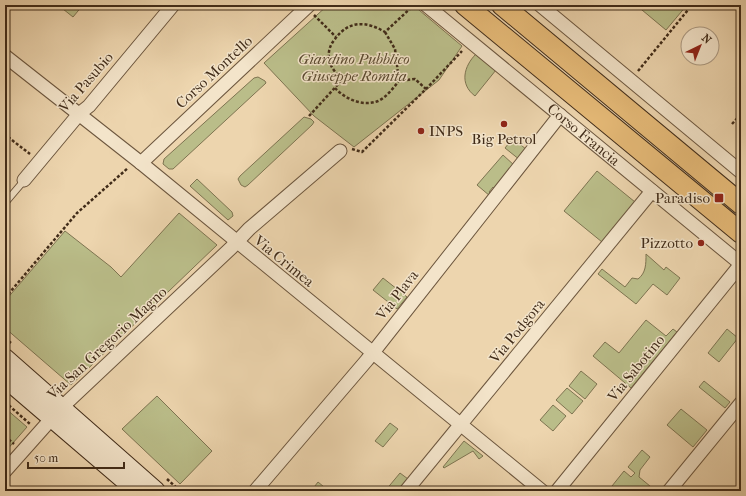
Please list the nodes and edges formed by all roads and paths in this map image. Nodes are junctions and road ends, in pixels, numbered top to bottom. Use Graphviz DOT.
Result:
graph roads {
  1 [pos="173,5"];
  2 [pos="414,5"];
  3 [pos="426,5"];
  4 [pos="502,5"];
  5 [pos="540,5"];
  6 [pos="692,5"];
  7 [pos="308,7"];
  8 [pos="475,8"];
  9 [pos="385,32"];
  10 [pos="336,37"];
  11 [pos="5,56"];
  12 [pos="630,80"];
  13 [pos="399,81"];
  14 [pos="335,88"];
  15 [pos="426,89"];
  16 [pos="79,114"];
  17 [pos="741,114"];
  18 [pos="560,115"];
  19 [pos="309,116"];
  20 [pos="732,124"];
  21 [pos="8,137"];
  22 [pos="340,151"];
  23 [pos="139,161"];
  24 [pos="40,162"];
  25 [pos="741,172"];
  26 [pos="23,181"];
  27 [pos="652,191"];
  28 [pos="5,203"];
  29 [pos="741,204"];
  30 [pos="741,233"];
  31 [pos="236,242"];
  32 [pos="741,264"];
  33 [pos="5,298"];
  34 [pos="372,353"];
  35 [pos="5,358"];
  36 [pos="5,378"];
  37 [pos="5,402"];
  38 [pos="741,402"];
  39 [pos="51,420"];
  40 [pos="460,424"];
  41 [pos="5,436"];
  42 [pos="15,446"];
  43 [pos="5,471"];
  44 [pos="137,491"];
  45 [pos="156,491"];
  46 [pos="255,491"];
  47 [pos="406,491"];
  48 [pos="542,491"];
  49 [pos="557,491"];
  50 [pos="669,491"];
  1 -- 16 [label="street, Via Pasubio"];
  2 -- 9 [label="path"];
  3 -- 18 [label="street, Corso Francia"];
  4 -- 29 [label="main road"];
  5 -- 12 [label="street"];
  6 -- 12 [label="path"];
  7 -- 10 [label="path"];
  7 -- 23 [label="street, Corso Montello"];
  8 -- 30 [label="main road, Corso Francia"];
  9 -- 10 [label="path"];
  9 -- 13 [label="path"];
  10 -- 14 [label="path"];
  11 -- 16 [label="street, Via Crimea"];
  12 -- 25 [label="street"];
  13 -- 14 [label="path"];
  13 -- 15 [label="path"];
  14 -- 19 [label="path"];
  16 -- 23 [label="street, Via Crimea"];
  16 -- 24 [label="street, Via Pasubio"];
  17 -- 20 [label="path"];
  18 -- 27 [label="street, Corso Francia"];
  18 -- 34 [label="street, Via Plava"];
  21 -- 24 [label="path"];
  22 -- 31 [label="street"];
  23 -- 31 [label="street, Via Crimea"];
  23 -- 33 [label="path"];
  24 -- 26 [label="street, Via Pasubio"];
  26 -- 28 [label="lane, Via Pasubio"];
  27 -- 32 [label="street, Corso Francia"];
  27 -- 40 [label="street, Via Podgora"];
  31 -- 34 [label="street, Via Crimea"];
  31 -- 39 [label="street, Via San Gregorio Magno"];
  32 -- 49 [label="street, Via Sabotino"];
  34 -- 40 [label="street, Via Crimea"];
  34 -- 46 [label="street, Via Plava"];
  35 -- 39 [label="street"];
  36 -- 39 [label="street"];
  37 -- 39 [label="path"];
  38 -- 50 [label="street"];
  39 -- 43 [label="street, Via San Gregorio Magno"];
  39 -- 44 [label="street"];
  39 -- 45 [label="street"];
  40 -- 47 [label="street, Via Podgora"];
  40 -- 48 [label="street, Via Crimea"];
  41 -- 42 [label="path"];
}
